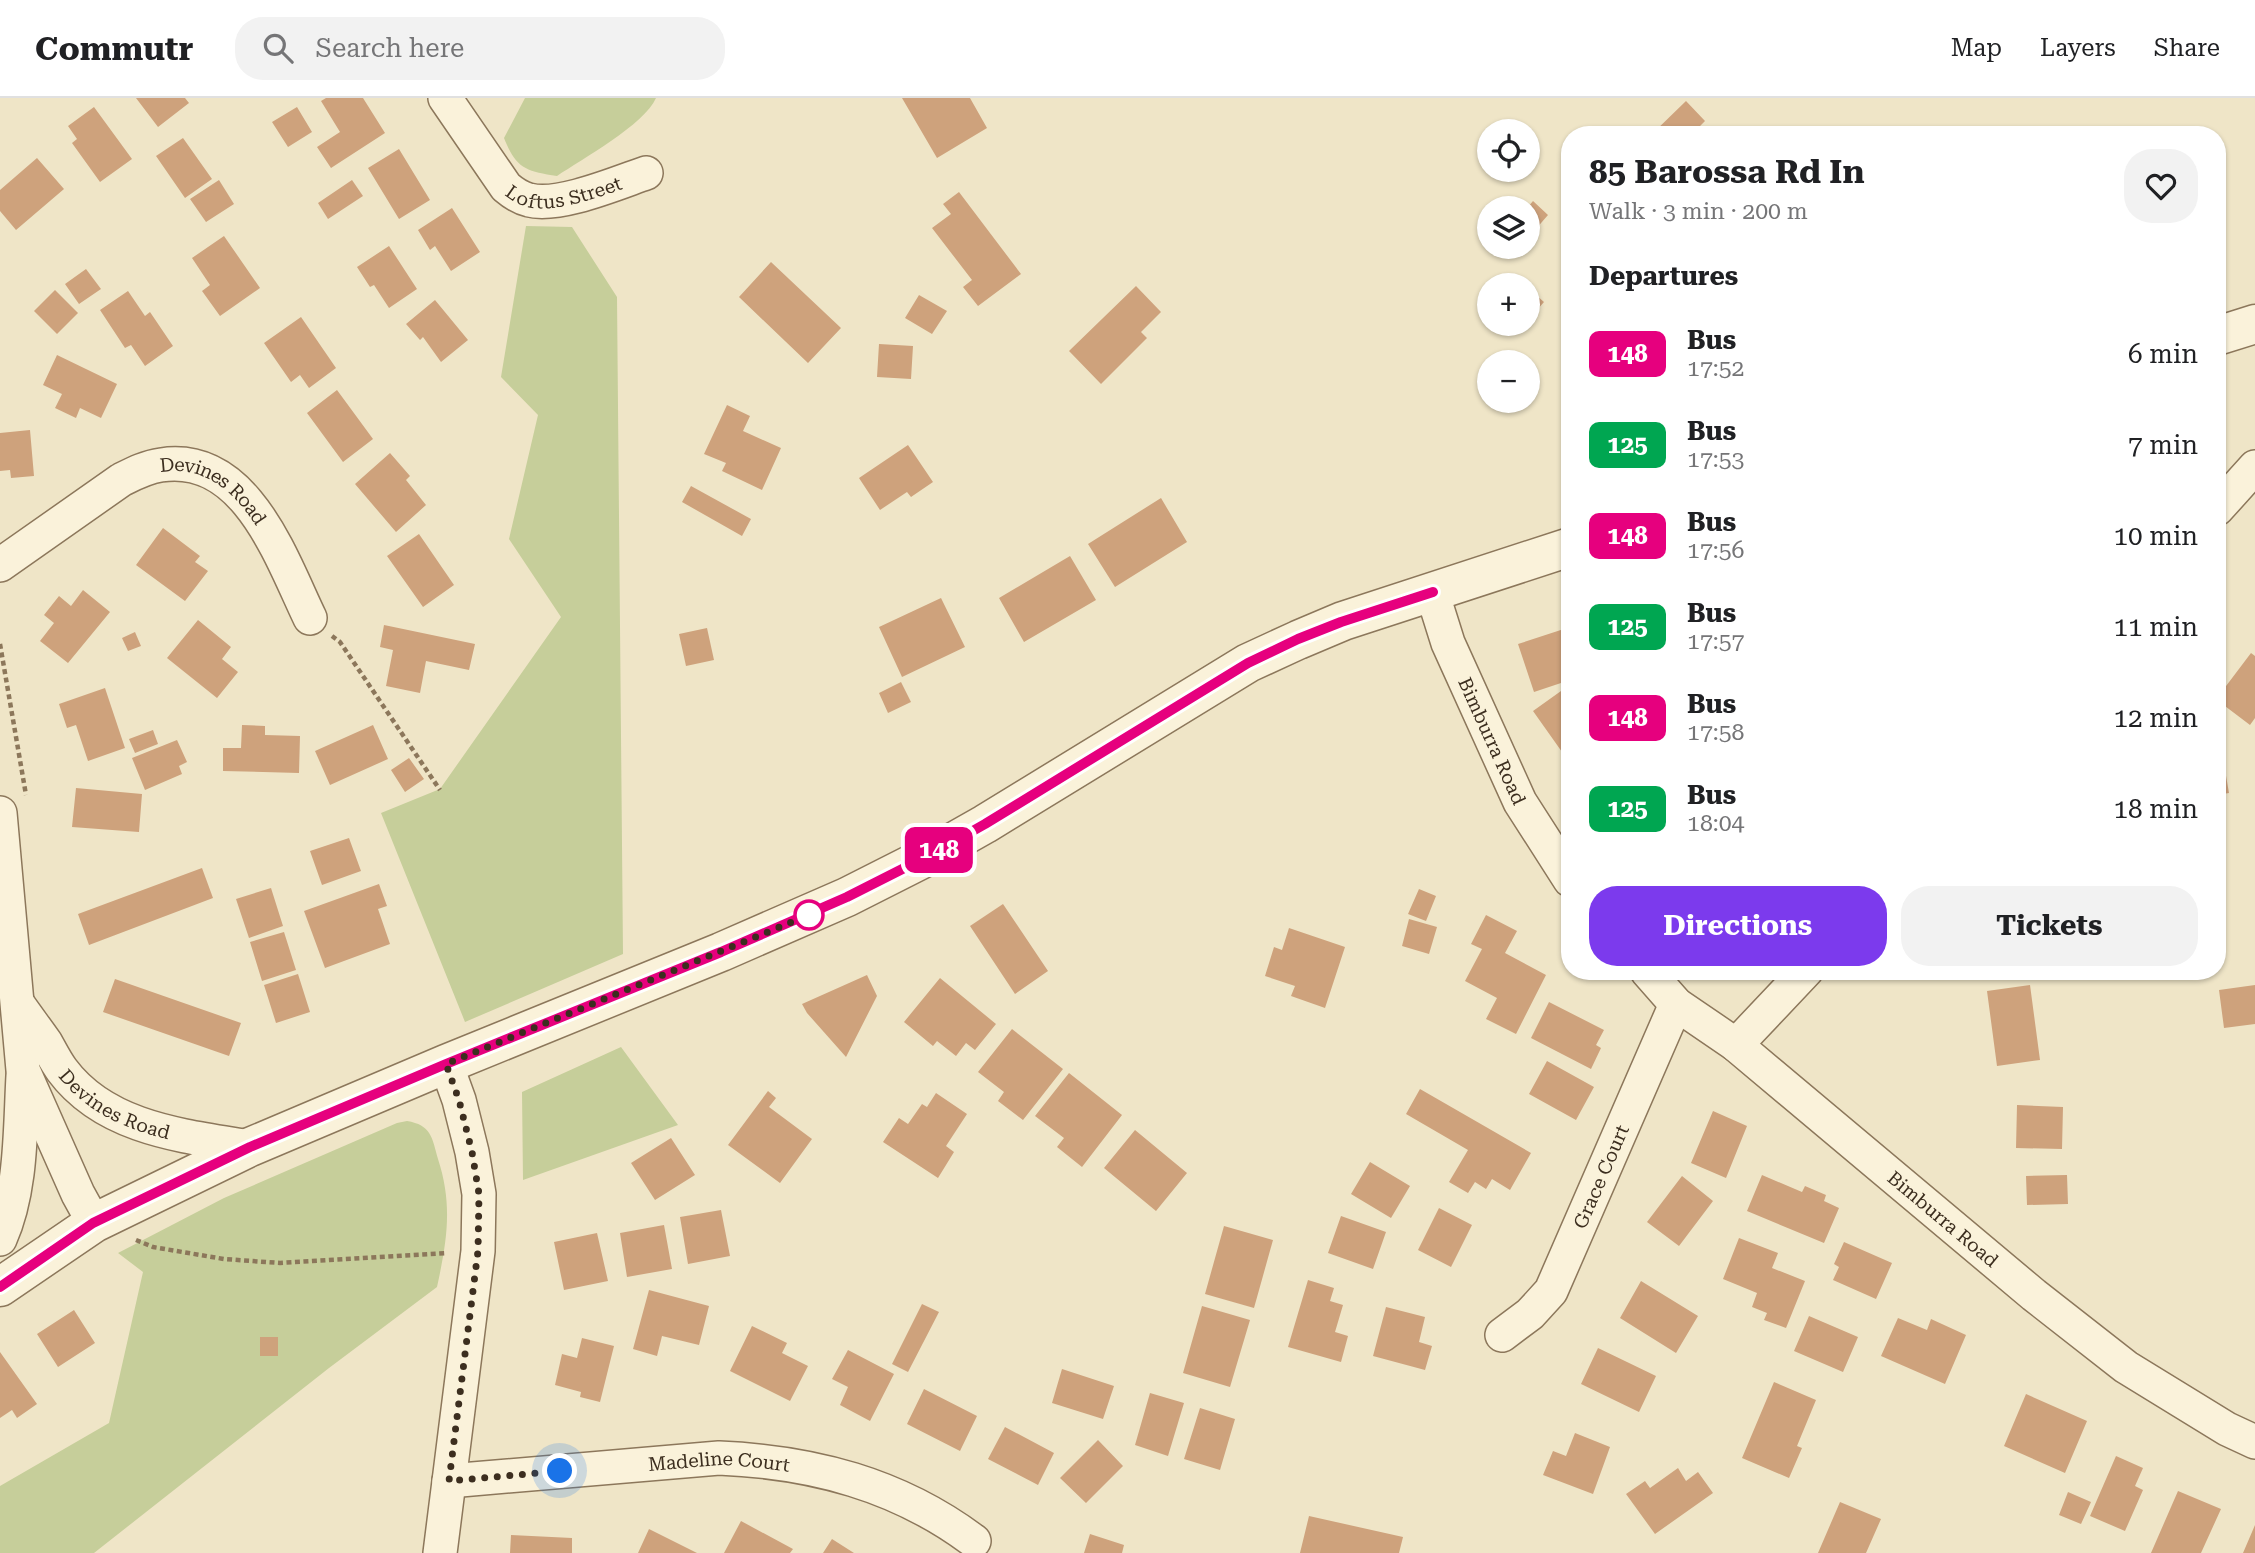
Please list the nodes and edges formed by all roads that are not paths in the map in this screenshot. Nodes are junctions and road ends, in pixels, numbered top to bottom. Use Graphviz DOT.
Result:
graph roads {
  1 [pos="445,98"];
  2 [pos="646,173"];
  3 [pos="2255,324"];
  4 [pos="2226,333"];
  5 [pos="2255,467"];
  6 [pos="2226,499"];
  7 [pos="1561,550"];
  8 [pos="0,565"];
  9 [pos="1433,592"];
  10 [pos="310,618"];
  11 [pos="0,813"];
  12 [pos="1561,866"];
  13 [pos="1655,980"];
  14 [pos="1797,980"];
  15 [pos="18,1004"];
  16 [pos="1676,1004"];
  17 [pos="1736,1045"];
  18 [pos="446,1064"];
  19 [pos="23,1070"];
  20 [pos="250,1147"];
  21 [pos="93,1223"];
  22 [pos="0,1239"];
  23 [pos="0,1287"];
  24 [pos="1502,1335"];
  25 [pos="2255,1442"];
  26 [pos="449,1481"];
  27 [pos="974,1541"];
  28 [pos="440,1553"];
  1 -- 2 [label="street, Loftus Street"];
  3 -- 4 [label="street"];
  5 -- 6 [label="street"];
  7 -- 9 [label="street"];
  8 -- 10 [label="street, Devines Road"];
  9 -- 12 [label="street, Bimburra Road"];
  9 -- 18 [label="street"];
  11 -- 15 [label="street"];
  13 -- 16 [label="street, Bimburra Road"];
  14 -- 17 [label="street"];
  15 -- 19 [label="street"];
  15 -- 20 [label="street, Devines Road"];
  16 -- 17 [label="street, Bimburra Road"];
  16 -- 24 [label="street, Grace Court"];
  17 -- 25 [label="street, Bimburra Road"];
  18 -- 20 [label="street"];
  18 -- 26 [label="street"];
  19 -- 21 [label="street"];
  19 -- 22 [label="street"];
  20 -- 21 [label="street"];
  21 -- 23 [label="street"];
  26 -- 27 [label="street, Madeline Court"];
  26 -- 28 [label="street"];
}
